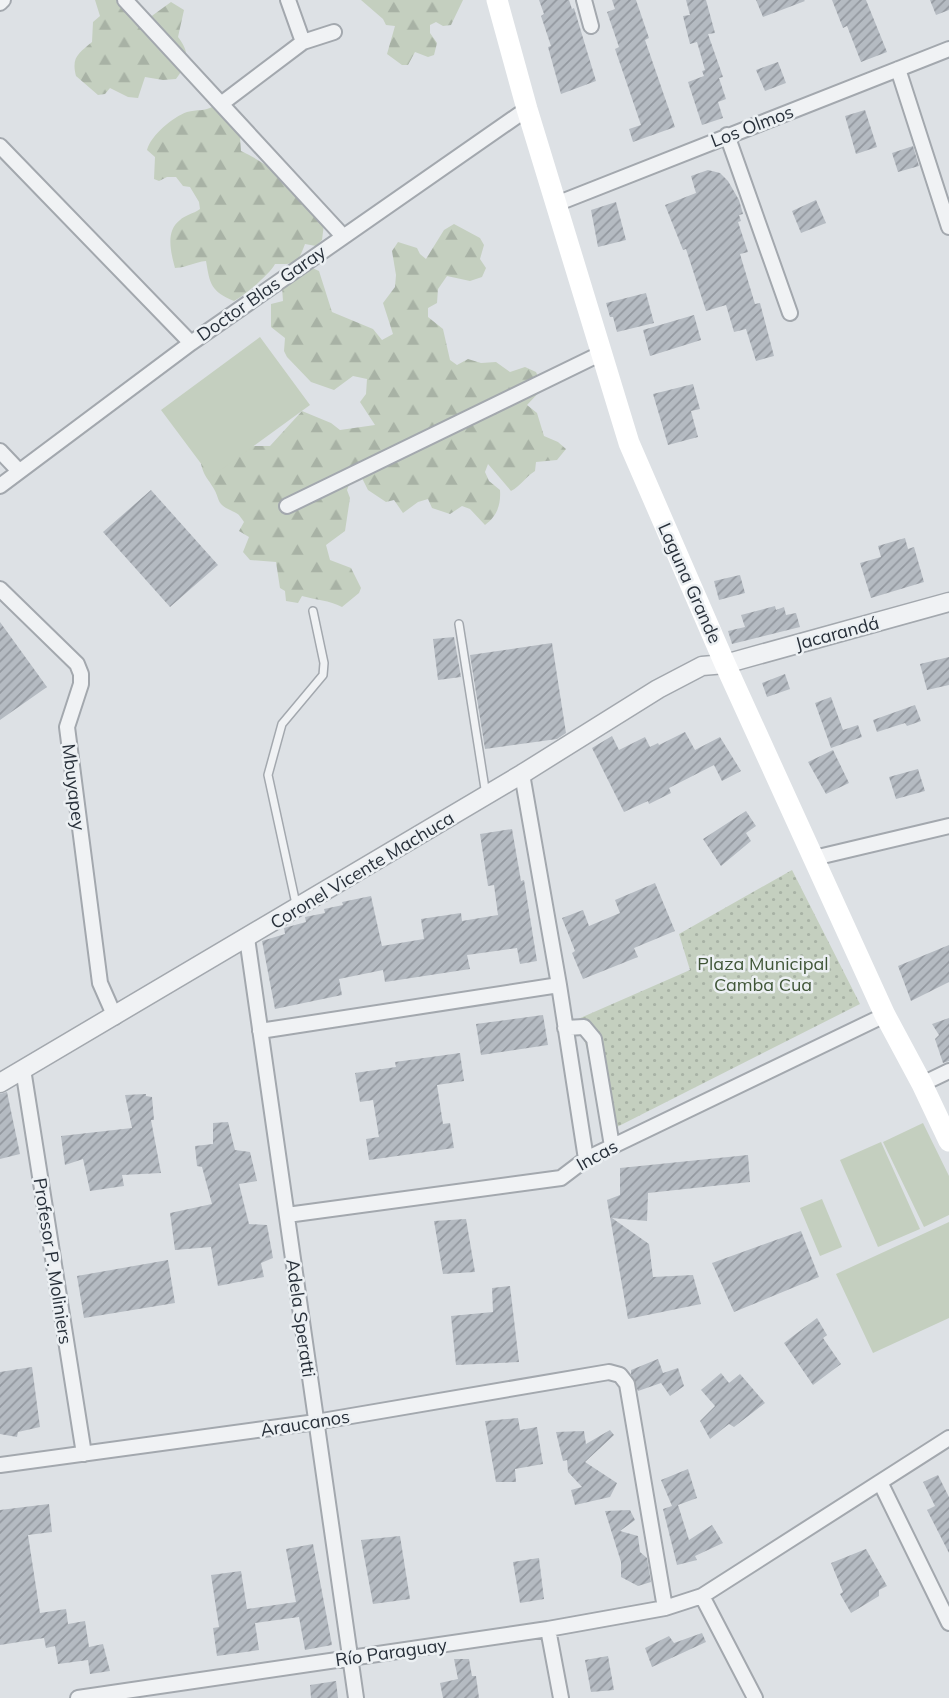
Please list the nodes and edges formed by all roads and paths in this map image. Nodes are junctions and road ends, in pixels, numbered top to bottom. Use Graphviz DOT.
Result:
graph roads {
  1 [pos="125,0"];
  2 [pos="288,0"];
  3 [pos="497,0"];
  4 [pos="584,0"];
  5 [pos="591,26"];
  6 [pos="334,32"];
  7 [pos="303,42"];
  8 [pos="949,49"];
  9 [pos="898,69"];
  10 [pos="221,104"];
  11 [pos="527,109"];
  12 [pos="727,135"];
  13 [pos="0,146"];
  14 [pos="556,204"];
  15 [pos="949,227"];
  16 [pos="342,235"];
  17 [pos="790,313"];
  18 [pos="191,343"];
  19 [pos="602,353"];
  20 [pos="0,451"];
  21 [pos="19,471"];
  22 [pos="0,486"];
  23 [pos="287,506"];
  24 [pos="0,589"];
  25 [pos="949,602"];
  26 [pos="313,611"];
  27 [pos="459,624"];
  28 [pos="725,664"];
  29 [pos="522,774"];
  30 [pos="486,796"];
  31 [pos="949,826"];
  32 [pos="814,859"];
  33 [pos="297,909"];
  34 [pos="247,939"];
  35 [pos="559,985"];
  36 [pos="885,1015"];
  37 [pos="115,1017"];
  38 [pos="565,1028"];
  39 [pos="260,1031"];
  40 [pos="23,1069"];
  41 [pos="949,1071"];
  42 [pos="0,1083"];
  43 [pos="922,1084"];
  44 [pos="949,1141"];
  45 [pos="612,1146"];
  46 [pos="586,1159"];
  47 [pos="287,1215"];
  48 [pos="316,1422"];
  49 [pos="949,1438"];
  50 [pos="84,1454"];
  51 [pos="0,1465"];
  52 [pos="880,1482"];
  53 [pos="702,1596"];
  54 [pos="665,1608"];
  55 [pos="949,1623"];
  56 [pos="548,1629"];
  57 [pos="349,1658"];
  58 [pos="78,1698"];
  59 [pos="356,1698"];
  60 [pos="561,1698"];
  61 [pos="755,1698"];
  1 -- 10 [label="street"];
  2 -- 7 [label="street"];
  3 -- 11 [label="main road, Laguna Grande"];
  4 -- 5 [label="street"];
  6 -- 7 [label="street"];
  7 -- 10 [label="street"];
  8 -- 9 [label="street, Los Olmos"];
  9 -- 12 [label="street, Los Olmos"];
  9 -- 15 [label="street"];
  10 -- 16 [label="street"];
  11 -- 14 [label="main road, Laguna Grande"];
  11 -- 16 [label="street, Doctor Blas Garay"];
  12 -- 14 [label="street, Los Olmos"];
  12 -- 17 [label="street"];
  13 -- 18 [label="street"];
  14 -- 19 [label="main road, Laguna Grande"];
  16 -- 18 [label="street, Doctor Blas Garay"];
  18 -- 21 [label="street, Doctor Blas Garay"];
  19 -- 23 [label="street"];
  19 -- 28 [label="main road, Laguna Grande"];
  20 -- 21 [label="street"];
  21 -- 22 [label="street, Doctor Blas Garay"];
  24 -- 37 [label="street, Mbuyapey"];
  25 -- 28 [label="street, Jacarandá"];
  26 -- 33 [label="lane"];
  27 -- 30 [label="lane"];
  28 -- 29 [label="street, Coronel Vicente Machuca"];
  28 -- 32 [label="main road, Laguna Grande"];
  29 -- 30 [label="street, Coronel Vicente Machuca"];
  29 -- 35 [label="street"];
  30 -- 33 [label="street, Coronel Vicente Machuca"];
  31 -- 32 [label="street"];
  32 -- 36 [label="main road, Laguna Grande"];
  33 -- 34 [label="street, Coronel Vicente Machuca"];
  34 -- 37 [label="street, Coronel Vicente Machuca"];
  34 -- 39 [label="street, Adela Speratti"];
  35 -- 38 [label="street"];
  35 -- 39 [label="street"];
  36 -- 43 [label="main road, Laguna Grande"];
  36 -- 45 [label="street, Incas"];
  37 -- 40 [label="street, Coronel Vicente Machuca"];
  38 -- 45 [label="street"];
  38 -- 46 [label="street"];
  39 -- 47 [label="street, Adela Speratti"];
  40 -- 42 [label="street, Coronel Vicente Machuca"];
  40 -- 50 [label="street, Profesor P. Moliniers"];
  41 -- 43 [label="street"];
  43 -- 44 [label="main road, Laguna Grande"];
  45 -- 46 [label="street, Incas"];
  46 -- 47 [label="street, Incas"];
  47 -- 48 [label="street, Adela Speratti"];
  48 -- 50 [label="street, Araucanos"];
  48 -- 54 [label="street, Araucanos"];
  48 -- 57 [label="street, Adela Speratti"];
  49 -- 52 [label="street, Río Paraguay"];
  50 -- 51 [label="street, Araucanos"];
  52 -- 53 [label="street, Río Paraguay"];
  52 -- 55 [label="street"];
  53 -- 54 [label="street, Río Paraguay"];
  53 -- 61 [label="street"];
  54 -- 56 [label="street, Río Paraguay"];
  56 -- 57 [label="street, Río Paraguay"];
  56 -- 60 [label="street"];
  57 -- 58 [label="street, Río Paraguay"];
  57 -- 59 [label="street, Adela Speratti"];
}
